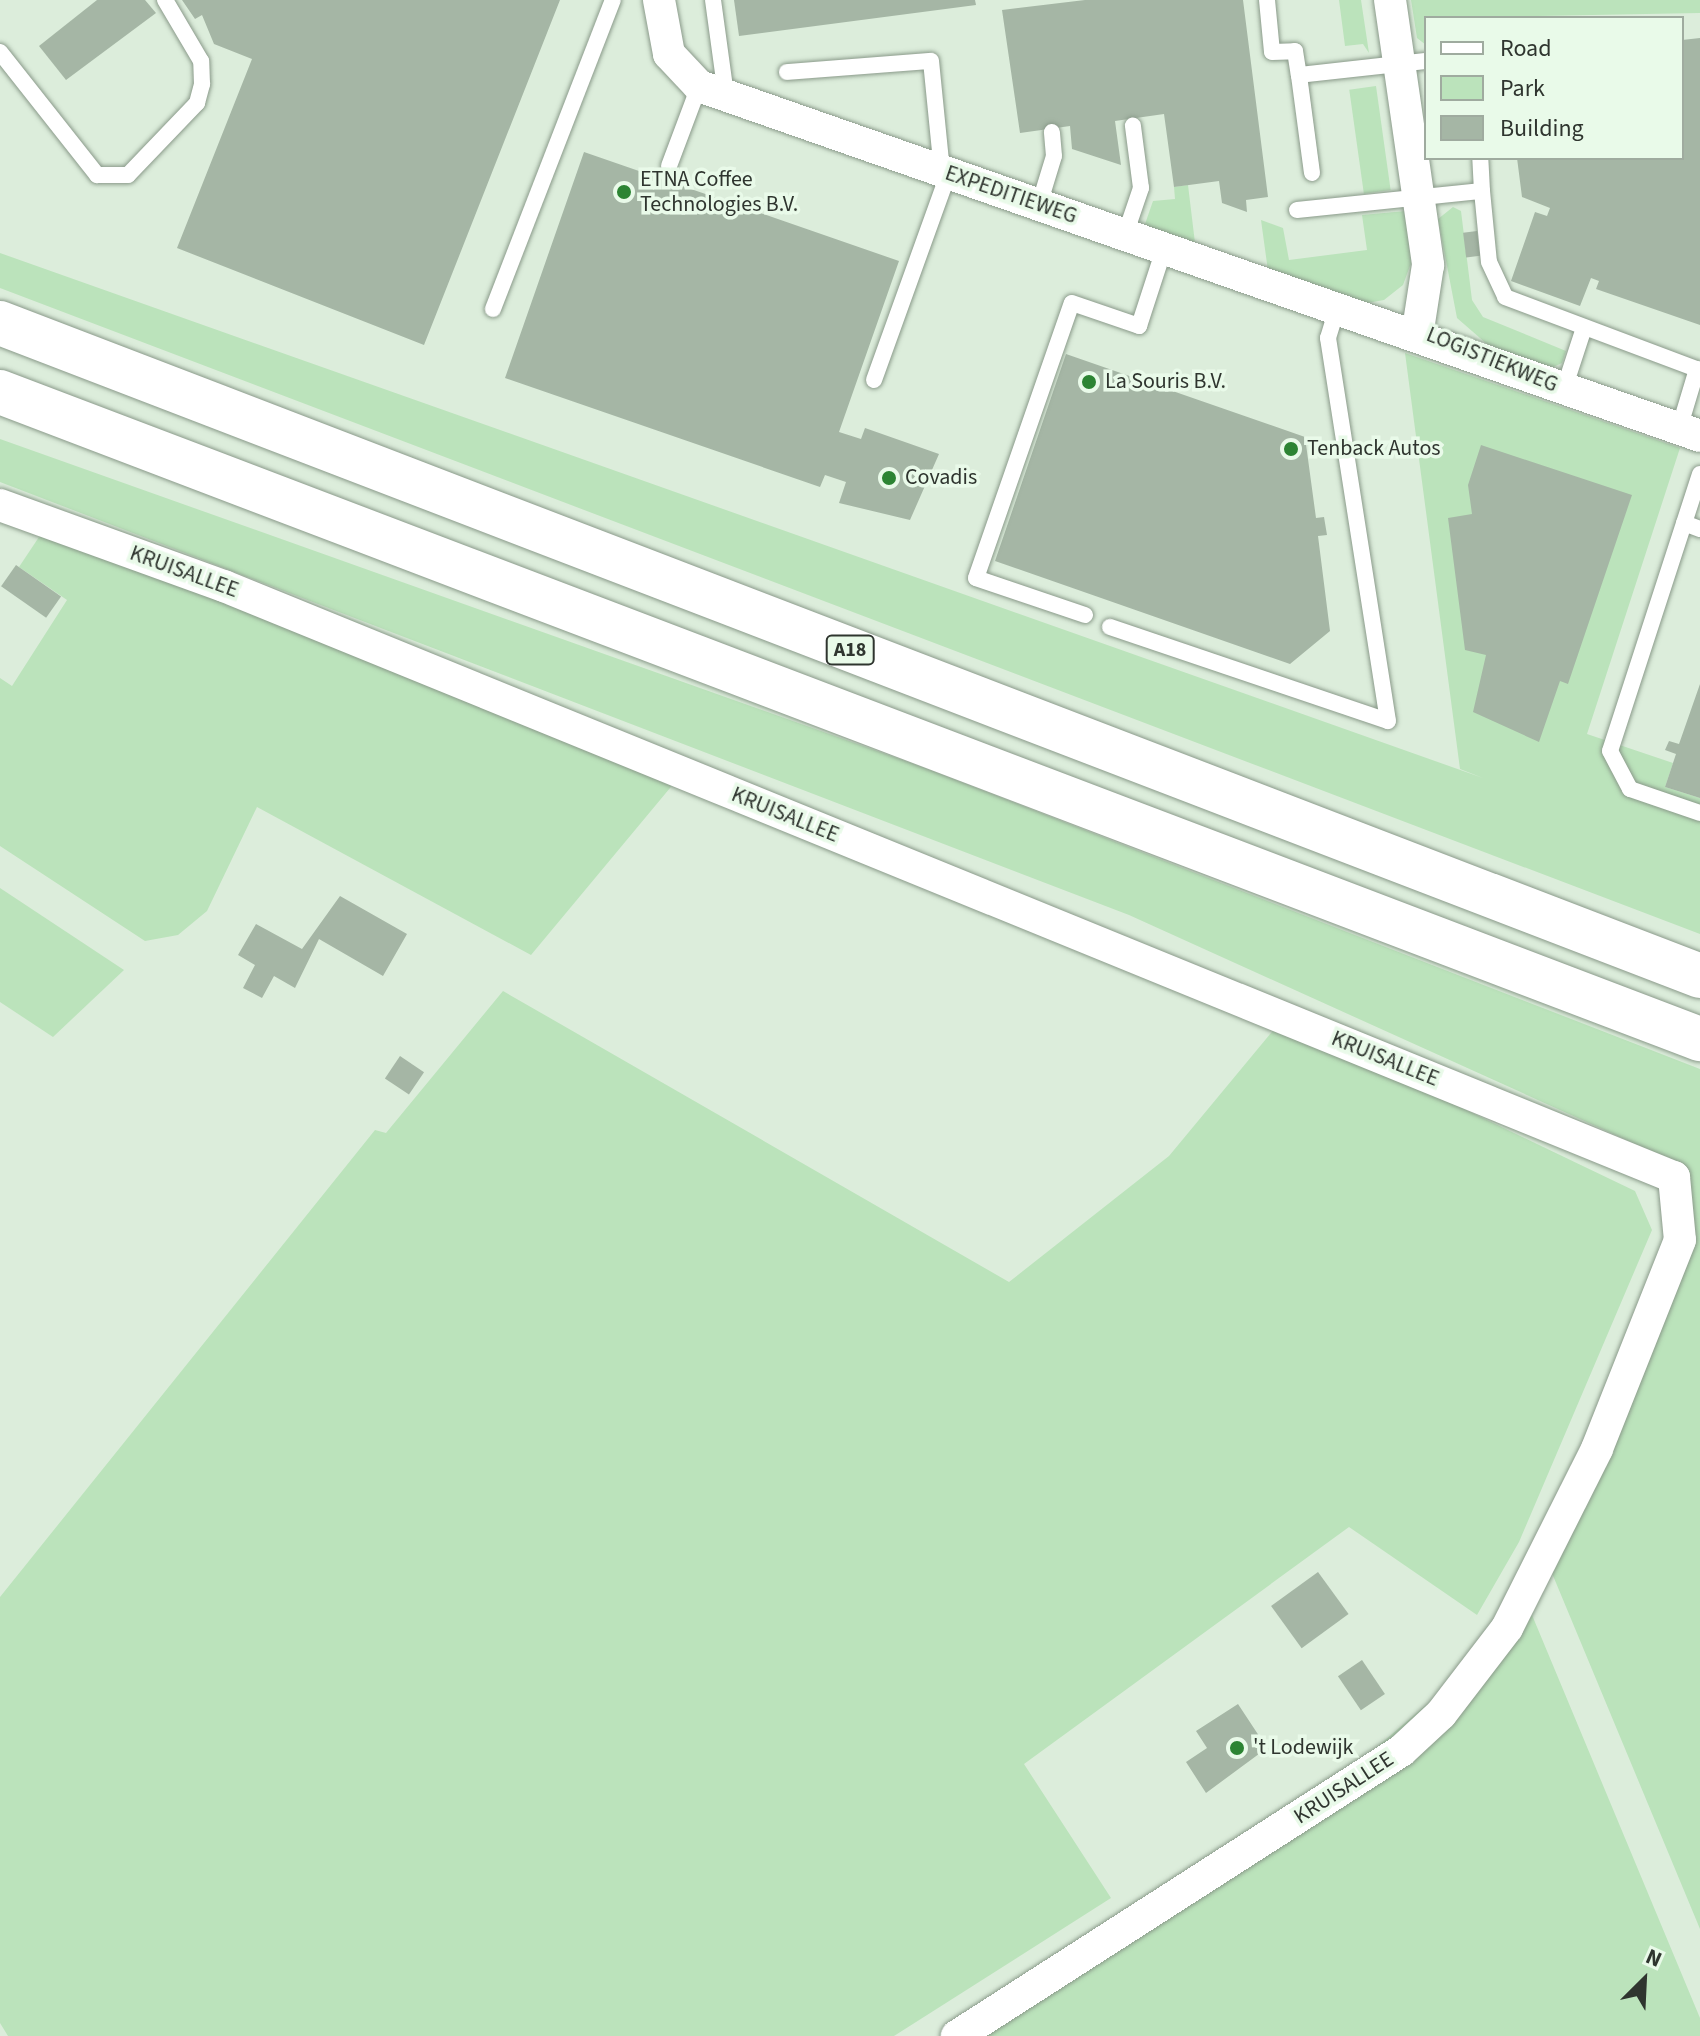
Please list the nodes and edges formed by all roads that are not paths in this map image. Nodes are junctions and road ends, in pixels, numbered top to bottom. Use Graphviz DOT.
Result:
graph roads {
  1 [pos="165,0"];
  2 [pos="613,0"];
  3 [pos="659,0"];
  4 [pos="713,0"];
  5 [pos="1267,0"];
  6 [pos="1390,0"];
  7 [pos="0,52"];
  8 [pos="1412,62"];
  9 [pos="787,72"];
  10 [pos="1299,75"];
  11 [pos="712,90"];
  12 [pos="1133,126"];
  13 [pos="1052,132"];
  14 [pos="1480,160"];
  15 [pos="669,166"];
  16 [pos="945,173"];
  17 [pos="1312,173"];
  18 [pos="1482,191"];
  19 [pos="1419,200"];
  20 [pos="1039,205"];
  21 [pos="1297,210"];
  22 [pos="1125,235"];
  23 [pos="1164,249"];
  24 [pos="493,309"];
  25 [pos="1337,309"];
  26 [pos="0,323"];
  27 [pos="1583,331"];
  28 [pos="1417,336"];
  29 [pos="874,380"];
  30 [pos="1564,389"];
  31 [pos="0,392"];
  32 [pos="1690,433"];
  33 [pos="1700,474"];
  34 [pos="0,505"];
  35 [pos="1692,526"];
  36 [pos="1085,615"];
  37 [pos="1110,627"];
  38 [pos="1700,813"];
  39 [pos="1700,976"];
  40 [pos="1700,1039"];
  41 [pos="957,2036"];
  1 -- 7 [label="lane"];
  2 -- 24 [label="lane"];
  3 -- 11 [label="street, EXPEDITIEWEG"];
  4 -- 11 [label="lane"];
  5 -- 10 [label="lane"];
  6 -- 8 [label="street, LOGISTIEKWEG"];
  8 -- 10 [label="lane"];
  8 -- 19 [label="street, LOGISTIEKWEG"];
  9 -- 16 [label="lane"];
  10 -- 17 [label="lane"];
  11 -- 15 [label="lane"];
  11 -- 16 [label="street, EXPEDITIEWEG"];
  12 -- 22 [label="lane"];
  13 -- 20 [label="lane"];
  14 -- 18 [label="lane"];
  16 -- 20 [label="street, EXPEDITIEWEG"];
  16 -- 29 [label="lane"];
  18 -- 19 [label="lane"];
  18 -- 27 [label="lane"];
  19 -- 21 [label="lane"];
  19 -- 28 [label="street, LOGISTIEKWEG"];
  20 -- 22 [label="street, EXPEDITIEWEG"];
  22 -- 23 [label="street, EXPEDITIEWEG"];
  23 -- 25 [label="street, EXPEDITIEWEG"];
  23 -- 36 [label="lane"];
  25 -- 28 [label="street, EXPEDITIEWEG"];
  25 -- 37 [label="lane"];
  26 -- 39 [label="highway, A18"];
  27 -- 30 [label="lane"];
  27 -- 32 [label="lane"];
  28 -- 30 [label="street, LOGISTIEKWEG"];
  30 -- 32 [label="street, LOGISTIEKWEG"];
  31 -- 40 [label="highway"];
  33 -- 35 [label="lane"];
  34 -- 41 [label="street, KRUISALLEE"];
  35 -- 38 [label="lane"];
}
